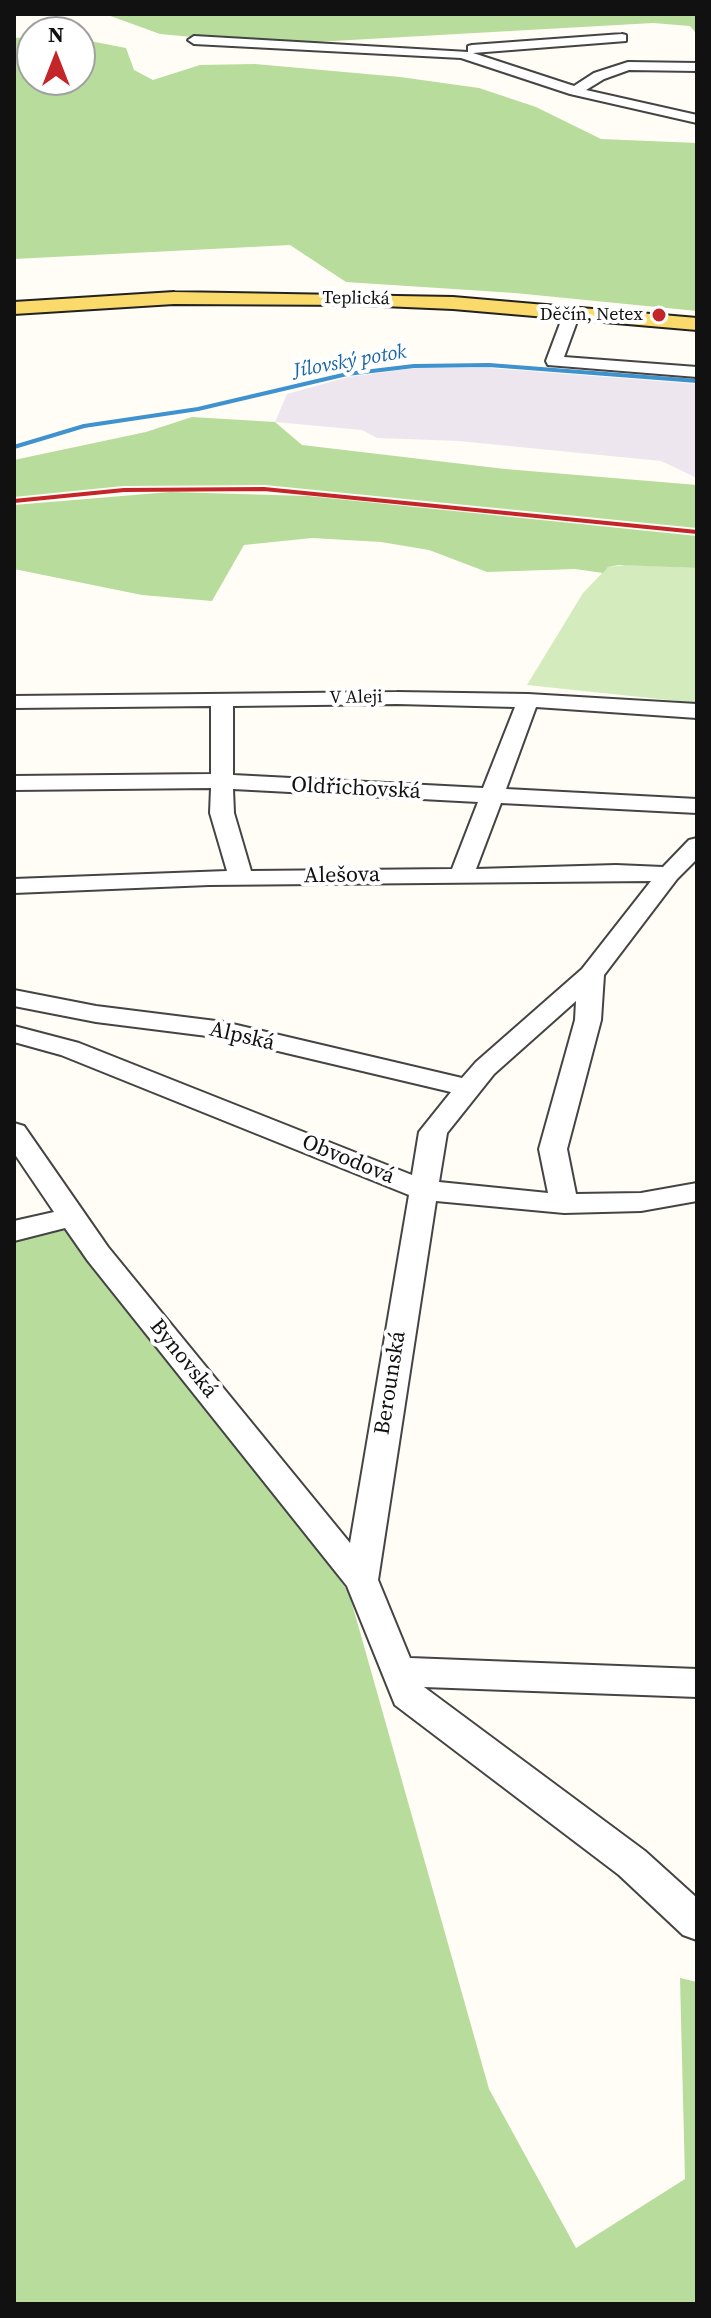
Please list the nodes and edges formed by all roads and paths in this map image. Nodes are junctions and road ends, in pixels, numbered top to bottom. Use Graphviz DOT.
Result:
graph roads {
  1 [pos="622,38"];
  2 [pos="194,40"];
  3 [pos="447,53"];
  4 [pos="697,67"];
  5 [pos="575,91"];
  6 [pos="697,119"];
  7 [pos="14,308"];
  8 [pos="572,313"];
  9 [pos="697,324"];
  10 [pos="697,372"];
  11 [pos="528,700"];
  12 [pos="222,701"];
  13 [pos="14,702"];
  14 [pos="697,711"];
  15 [pos="223,782"];
  16 [pos="14,783"];
  17 [pos="492,795"];
  18 [pos="697,806"];
  19 [pos="697,845"];
  20 [pos="669,874"];
  21 [pos="462,875"];
  22 [pos="241,877"];
  23 [pos="14,886"];
  24 [pos="591,974"];
  25 [pos="14,998"];
  26 [pos="14,1034"];
  27 [pos="469,1088"];
  28 [pos="14,1132"];
  29 [pos="423,1190"];
  30 [pos="697,1192"];
  31 [pos="564,1204"];
  32 [pos="73,1217"];
  33 [pos="14,1231"];
  34 [pos="361,1580"];
  35 [pos="398,1672"];
  36 [pos="697,1683"];
  37 [pos="697,1923"];
  1 -- 3 [label="street"];
  2 -- 3 [label="street"];
  3 -- 5 [label="street"];
  4 -- 5 [label="street"];
  5 -- 6 [label="street"];
  7 -- 8 [label="main road, Teplická"];
  8 -- 9 [label="main road, Teplická"];
  8 -- 10 [label="street"];
  11 -- 12 [label="street, V Aleji"];
  11 -- 14 [label="street, V Aleji"];
  11 -- 17 [label="street"];
  12 -- 13 [label="street, V Aleji"];
  12 -- 15 [label="street"];
  15 -- 16 [label="street, Oldřichovská"];
  15 -- 17 [label="street, Oldřichovská"];
  15 -- 22 [label="street"];
  17 -- 18 [label="street, Oldřichovská"];
  17 -- 21 [label="street"];
  19 -- 20 [label="street, Berounská"];
  20 -- 21 [label="street, Alešova"];
  20 -- 24 [label="street, Berounská"];
  21 -- 22 [label="street, Alešova"];
  22 -- 23 [label="street, Alešova"];
  24 -- 27 [label="street, Berounská"];
  24 -- 31 [label="street"];
  25 -- 27 [label="street, Alpská"];
  26 -- 29 [label="street, Obvodová"];
  27 -- 29 [label="street, Berounská"];
  28 -- 32 [label="street, Bynovská"];
  29 -- 31 [label="street, Obvodová"];
  29 -- 34 [label="street, Berounská"];
  30 -- 31 [label="street, Obvodová"];
  32 -- 33 [label="street"];
  32 -- 34 [label="street, Bynovská"];
  34 -- 35 [label="street"];
  35 -- 36 [label="street"];
  35 -- 37 [label="street"];
}
